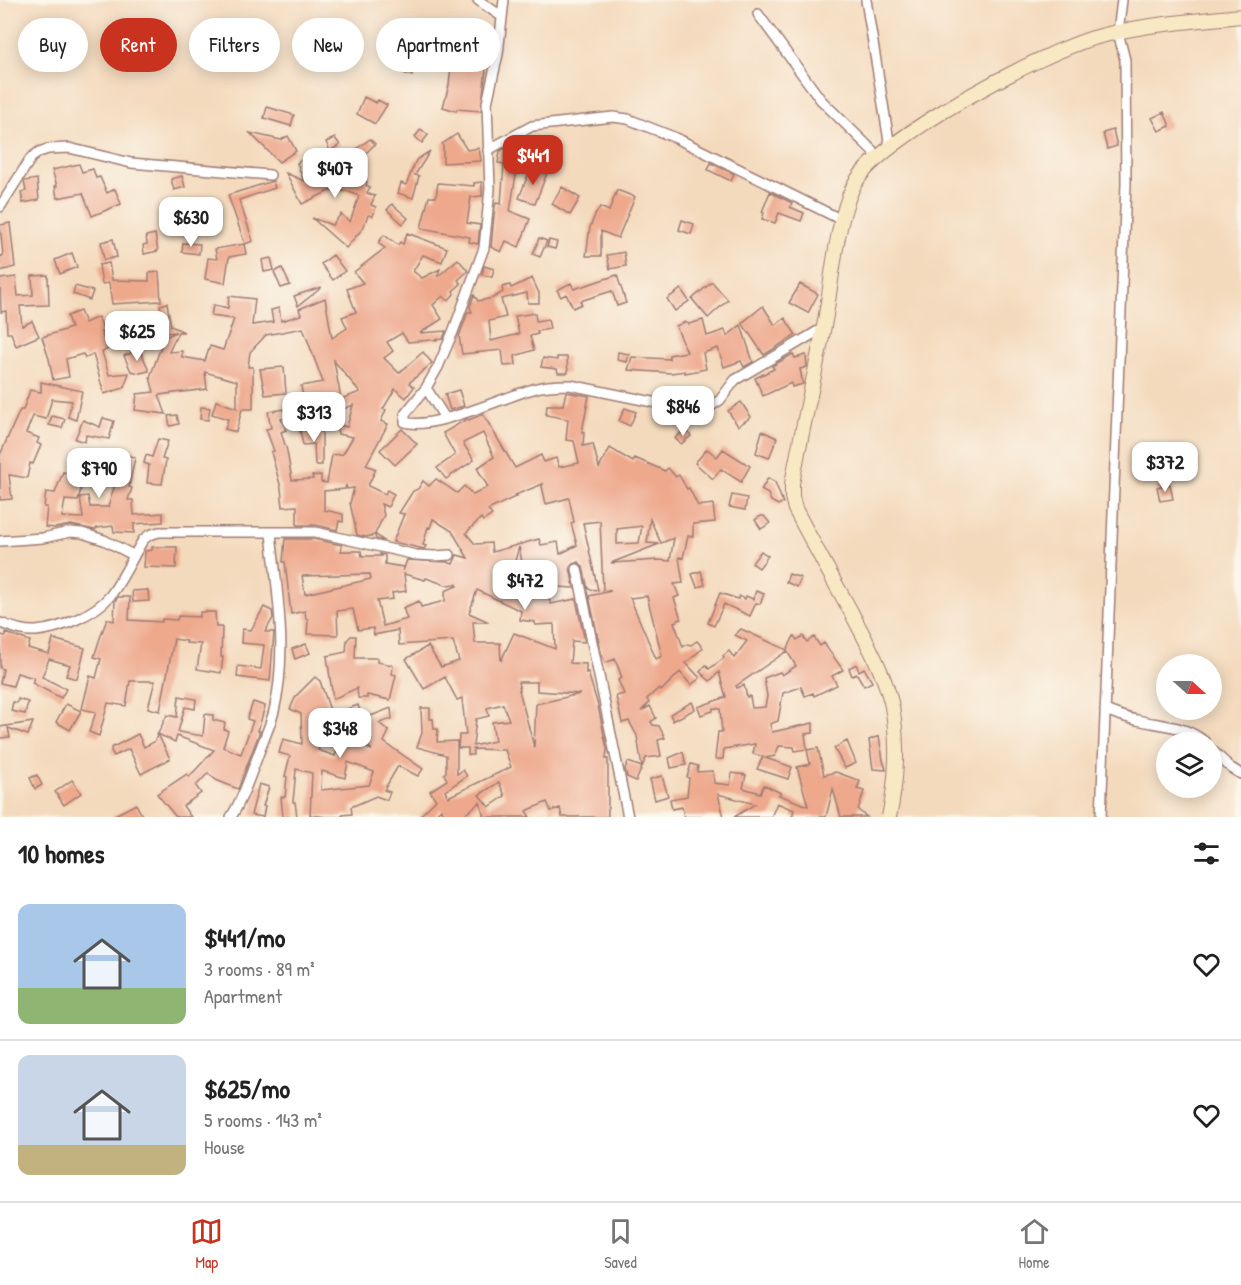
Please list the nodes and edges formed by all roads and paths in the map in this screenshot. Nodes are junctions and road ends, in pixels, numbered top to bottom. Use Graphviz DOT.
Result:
graph roads {
  1 [pos="478,0"];
  2 [pos="504,0"];
  3 [pos="866,0"];
  4 [pos="1122,0"];
  5 [pos="758,14"];
  6 [pos="501,16"];
  7 [pos="1241,16"];
  8 [pos="1118,32"];
  9 [pos="890,147"];
  10 [pos="488,150"];
  11 [pos="878,156"];
  12 [pos="270,175"];
  13 [pos="0,207"];
  14 [pos="842,220"];
  15 [pos="823,328"];
  16 [pos="426,388"];
  17 [pos="445,418"];
  18 [pos="271,533"];
  19 [pos="0,541"];
  20 [pos="134,555"];
  21 [pos="450,555"];
  22 [pos="577,569"];
  23 [pos="0,623"];
  24 [pos="1105,710"];
  25 [pos="1190,732"];
  26 [pos="1222,759"];
  27 [pos="1241,774"];
  28 [pos="231,817"];
  29 [pos="628,817"];
  30 [pos="889,817"];
  31 [pos="1101,817"];
  1 -- 6 [label="street"];
  2 -- 6 [label="street"];
  3 -- 9 [label="street"];
  4 -- 8 [label="street"];
  5 -- 11 [label="street"];
  6 -- 10 [label="street"];
  7 -- 8 [label="street"];
  8 -- 9 [label="street"];
  8 -- 24 [label="street"];
  9 -- 11 [label="street"];
  10 -- 14 [label="street"];
  10 -- 16 [label="street"];
  11 -- 14 [label="street"];
  12 -- 13 [label="street"];
  14 -- 15 [label="street"];
  15 -- 17 [label="street"];
  15 -- 30 [label="street"];
  16 -- 17 [label="street"];
  16 -- 17 [label="street"];
  18 -- 20 [label="street"];
  18 -- 21 [label="street"];
  18 -- 28 [label="street"];
  19 -- 20 [label="street"];
  20 -- 23 [label="street"];
  22 -- 29 [label="street"];
  24 -- 25 [label="street"];
  24 -- 31 [label="street"];
  26 -- 27 [label="street"];
}
